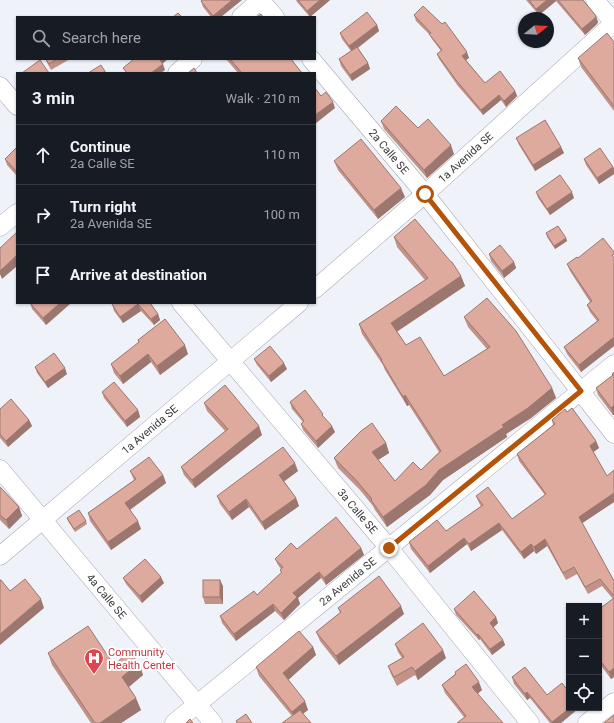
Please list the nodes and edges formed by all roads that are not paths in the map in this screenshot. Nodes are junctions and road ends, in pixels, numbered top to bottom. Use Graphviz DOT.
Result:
graph roads {
  1 [pos="260,0"];
  2 [pos="595,0"];
  3 [pos="242,16"];
  4 [pos="274,16"];
  5 [pos="614,23"];
  6 [pos="192,60"];
  7 [pos="311,60"];
  8 [pos="178,72"];
  9 [pos="0,86"];
  10 [pos="16,105"];
  11 [pos="425,194"];
  12 [pos="16,213"];
  13 [pos="0,228"];
  14 [pos="316,288"];
  15 [pos="182,304"];
  16 [pos="298,304"];
  17 [pos="230,362"];
  18 [pos="614,364"];
  19 [pos="581,391"];
  20 [pos="614,434"];
  21 [pos="0,469"];
  22 [pos="43,521"];
  23 [pos="389,548"];
  24 [pos="0,556"];
  25 [pos="614,702"];
  26 [pos="198,705"];
  27 [pos="174,723"];
  28 [pos="213,723"];
  29 [pos="530,723"];
  30 [pos="587,723"];
  1 -- 3 [label="street"];
  1 -- 4 [label="street"];
  2 -- 5 [label="street"];
  5 -- 11 [label="street, 1a Avenida SE"];
  6 -- 8 [label="street"];
  7 -- 11 [label="street, 2a Calle SE"];
  9 -- 10 [label="street"];
  11 -- 14 [label="street, 1a Avenida SE"];
  11 -- 19 [label="street, 2a Calle SE"];
  12 -- 13 [label="street"];
  15 -- 17 [label="street, 3a Calle SE"];
  16 -- 17 [label="street, 1a Avenida SE"];
  17 -- 22 [label="street, 1a Avenida SE"];
  17 -- 23 [label="street, 3a Calle SE"];
  18 -- 19 [label="street, 2a Avenida SE"];
  19 -- 20 [label="street, 2a Calle SE"];
  19 -- 23 [label="street, 2a Avenida SE"];
  21 -- 22 [label="street, 4a Calle SE"];
  22 -- 24 [label="street, 1a Avenida SE"];
  22 -- 26 [label="street, 4a Calle SE"];
  23 -- 26 [label="street, 2a Avenida SE"];
  23 -- 29 [label="street, 3a Calle SE"];
  25 -- 30 [label="street"];
  26 -- 27 [label="street, 2a Avenida SE"];
  26 -- 28 [label="street, 4a Calle SE"];
}
